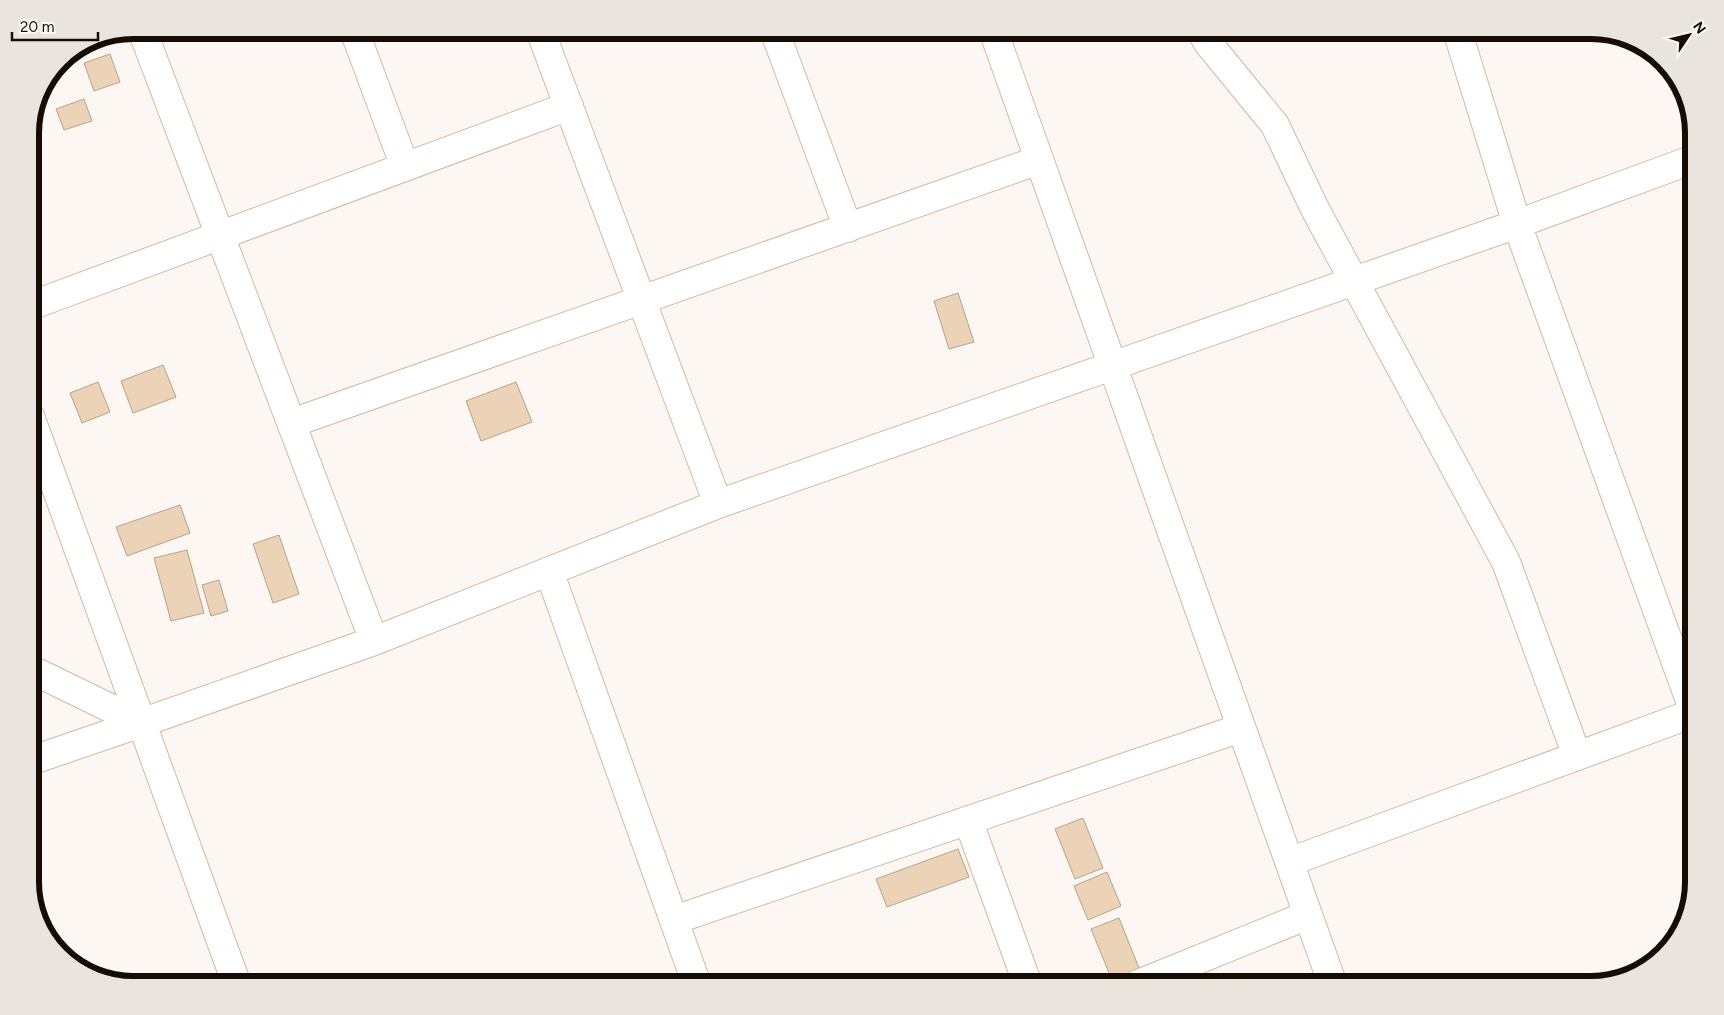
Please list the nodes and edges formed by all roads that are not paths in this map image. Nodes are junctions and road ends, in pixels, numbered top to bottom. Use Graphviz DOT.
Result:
graph roads {
  1 [pos="145,39"];
  2 [pos="357,39"];
  3 [pos="543,39"];
  4 [pos="777,39"];
  5 [pos="996,39"];
  6 [pos="1206,39"];
  7 [pos="1460,39"];
  8 [pos="569,106"];
  9 [pos="1039,160"];
  10 [pos="1685,162"];
  11 [pos="404,167"];
  12 [pos="1517,224"];
  13 [pos="848,228"];
  14 [pos="220,235"];
  15 [pos="1354,282"];
  16 [pos="642,300"];
  17 [pos="39,303"];
  18 [pos="1112,367"];
  19 [pos="292,423"];
  20 [pos="39,441"];
  21 [pos="718,504"];
  22 [pos="549,571"];
  23 [pos="374,641"];
  24 [pos="39,673"];
  25 [pos="1685,688"];
  26 [pos="1685,716"];
  27 [pos="141,723"];
  28 [pos="1241,728"];
  29 [pos="1577,756"];
  30 [pos="39,758"];
  31 [pos="968,820"];
  32 [pos="1289,862"];
  33 [pos="1308,915"];
  34 [pos="674,920"];
  35 [pos="233,976"];
  36 [pos="694,976"];
  37 [pos="1025,976"];
  38 [pos="1158,976"];
  39 [pos="1331,976"];
  1 -- 14 [label="street"];
  2 -- 11 [label="street"];
  3 -- 8 [label="street"];
  4 -- 13 [label="street"];
  5 -- 9 [label="street"];
  6 -- 15 [label="street"];
  7 -- 12 [label="street"];
  8 -- 11 [label="street"];
  8 -- 16 [label="street"];
  9 -- 13 [label="street"];
  9 -- 18 [label="street"];
  10 -- 12 [label="street"];
  11 -- 14 [label="street"];
  12 -- 15 [label="street"];
  12 -- 25 [label="street"];
  13 -- 16 [label="street"];
  14 -- 17 [label="street"];
  14 -- 19 [label="street"];
  15 -- 18 [label="street"];
  15 -- 29 [label="street"];
  16 -- 19 [label="street"];
  16 -- 21 [label="street"];
  18 -- 21 [label="street"];
  18 -- 28 [label="street"];
  19 -- 23 [label="street"];
  20 -- 27 [label="street"];
  21 -- 22 [label="street"];
  22 -- 23 [label="street"];
  22 -- 34 [label="street"];
  23 -- 27 [label="street"];
  24 -- 27 [label="street"];
  26 -- 29 [label="street"];
  27 -- 30 [label="street"];
  27 -- 35 [label="street"];
  28 -- 31 [label="street"];
  28 -- 32 [label="street"];
  29 -- 32 [label="street"];
  31 -- 34 [label="street"];
  31 -- 37 [label="street"];
  32 -- 33 [label="street"];
  33 -- 38 [label="street"];
  33 -- 39 [label="street"];
  34 -- 36 [label="street"];
}
